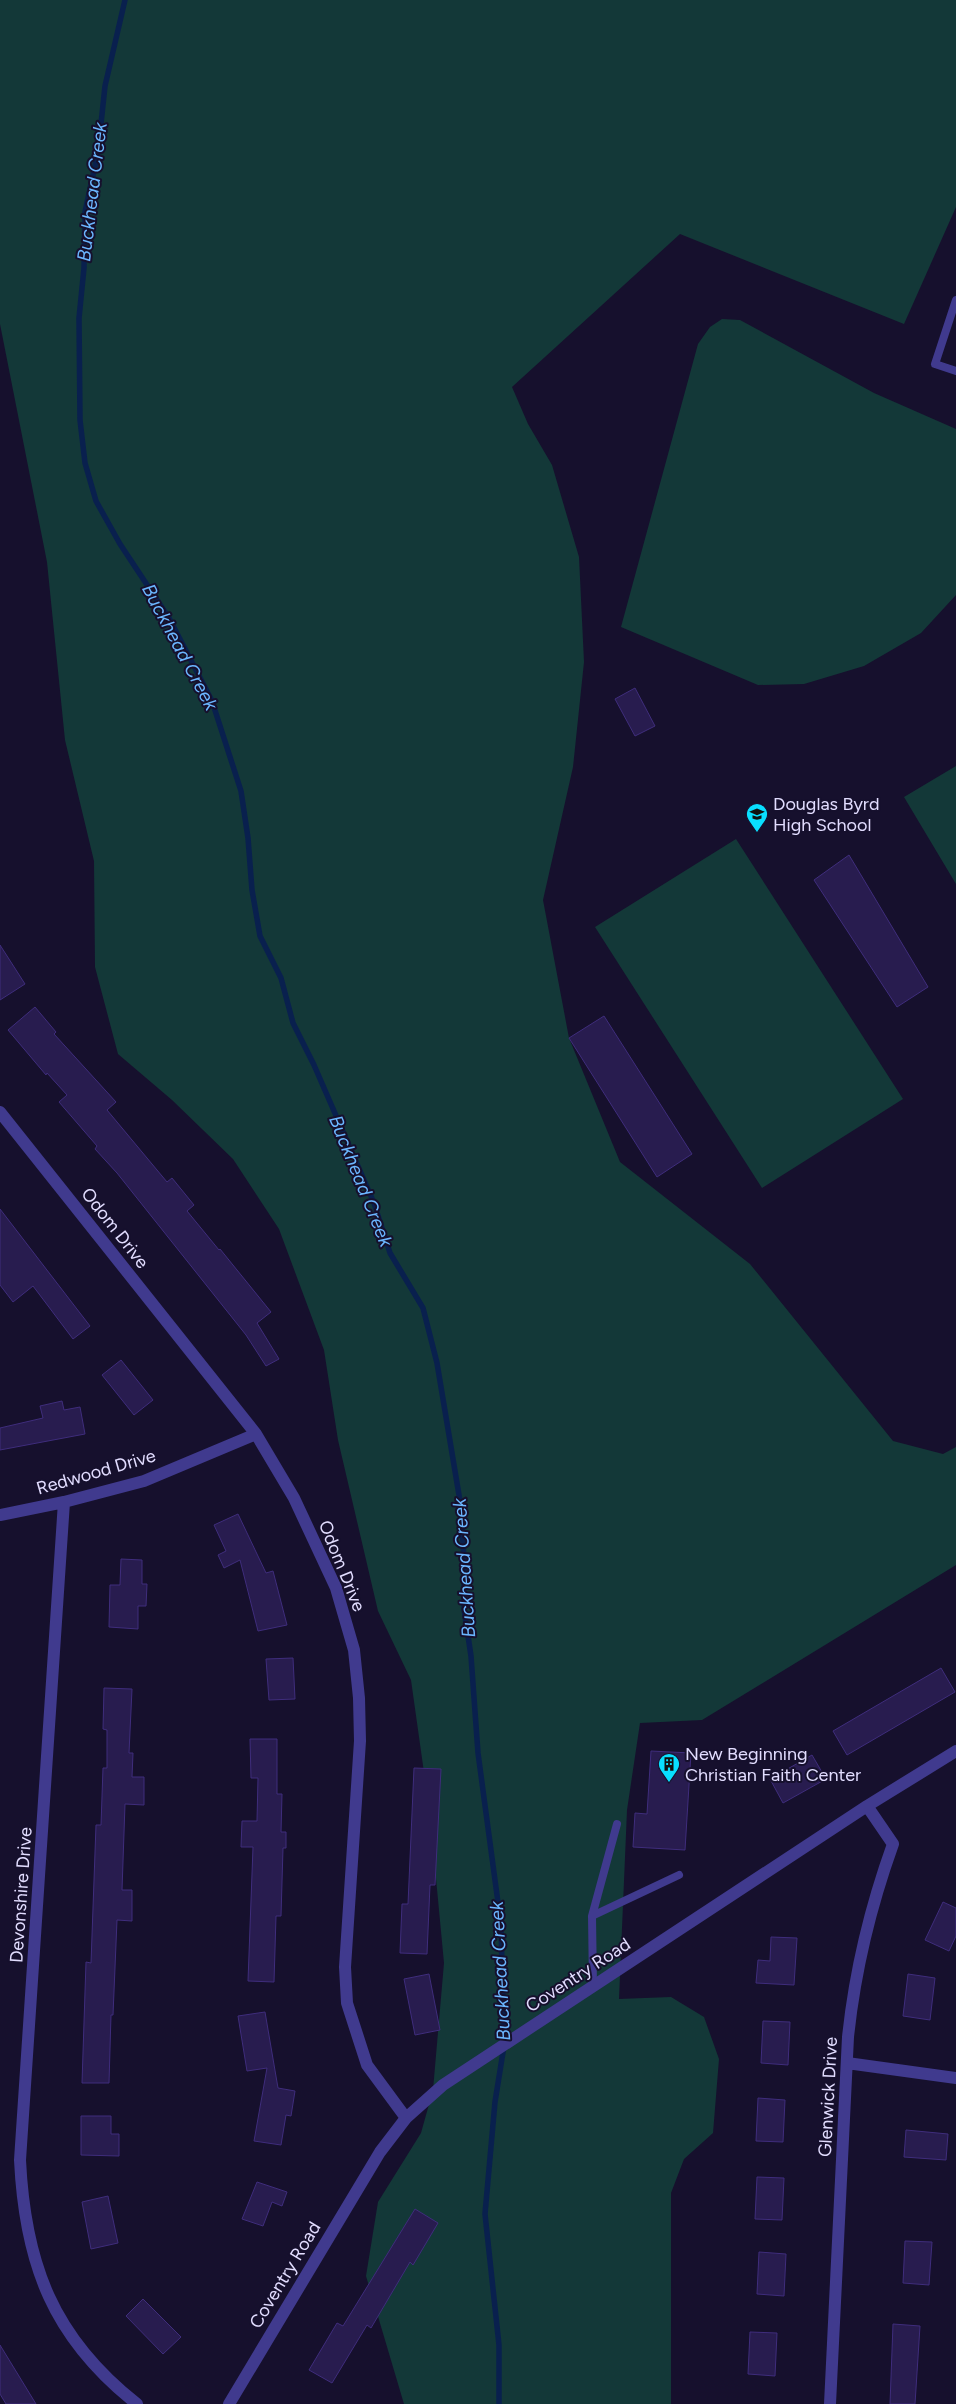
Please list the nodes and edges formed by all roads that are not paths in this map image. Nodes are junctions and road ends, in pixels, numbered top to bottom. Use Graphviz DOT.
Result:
graph roads {
  1 [pos="956,300"];
  2 [pos="956,370"];
  3 [pos="0,1112"];
  4 [pos="256,1434"];
  5 [pos="64,1502"];
  6 [pos="0,1515"];
  7 [pos="956,1751"];
  8 [pos="867,1806"];
  9 [pos="616,1824"];
  10 [pos="680,1875"];
  11 [pos="592,1916"];
  12 [pos="593,1986"];
  13 [pos="847,2063"];
  14 [pos="956,2078"];
  15 [pos="406,2118"];
  16 [pos="136,2404"];
  17 [pos="229,2404"];
  18 [pos="830,2404"];
  1 -- 2 [label="lane"];
  3 -- 4 [label="street, Odom Drive"];
  4 -- 5 [label="street, Redwood Drive"];
  4 -- 15 [label="street, Odom Drive"];
  5 -- 6 [label="street, Redwood Drive"];
  5 -- 16 [label="street, Devonshire Drive"];
  7 -- 8 [label="street, Coventry Road"];
  8 -- 12 [label="street, Coventry Road"];
  8 -- 13 [label="street, Glenwick Drive"];
  9 -- 11 [label="lane"];
  10 -- 11 [label="lane"];
  11 -- 12 [label="lane"];
  12 -- 15 [label="street, Coventry Road"];
  13 -- 14 [label="street"];
  13 -- 18 [label="street, Glenwick Drive"];
  15 -- 17 [label="street, Coventry Road"];
}
